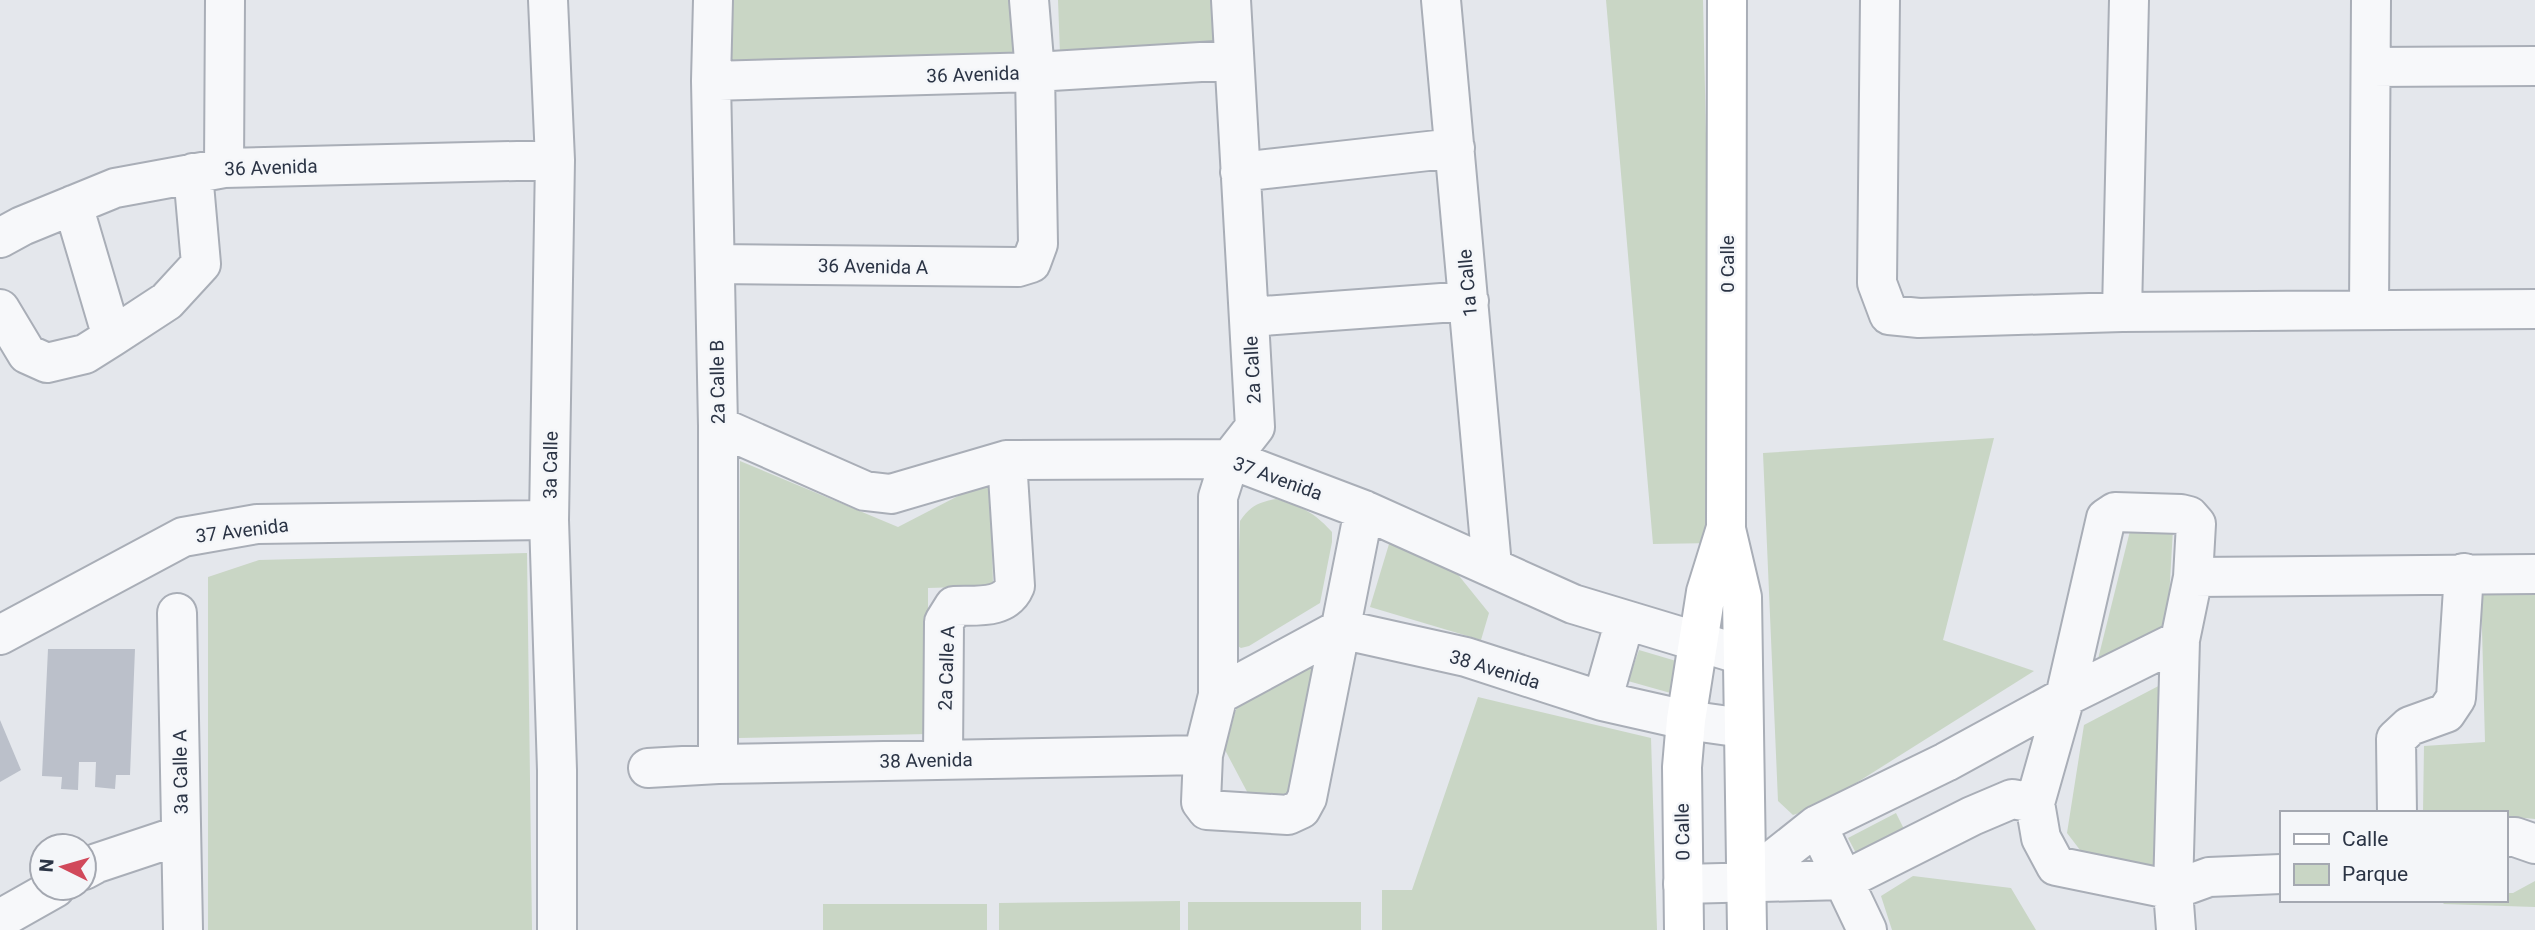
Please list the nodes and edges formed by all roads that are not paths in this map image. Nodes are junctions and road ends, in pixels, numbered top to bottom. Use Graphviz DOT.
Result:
graph roads {
  1 [pos="225,0"];
  2 [pos="548,0"];
  3 [pos="713,0"];
  4 [pos="1029,0"];
  5 [pos="1231,0"];
  6 [pos="1441,0"];
  7 [pos="1727,0"];
  8 [pos="1880,0"];
  9 [pos="2130,0"];
  10 [pos="2371,0"];
  11 [pos="1234,60"];
  12 [pos="2535,66"];
  13 [pos="2371,67"];
  14 [pos="1035,72"];
  15 [pos="711,80"];
  16 [pos="1455,148"];
  17 [pos="555,160"];
  18 [pos="208,171"];
  19 [pos="1240,172"];
  20 [pos="73,205"];
  21 [pos="0,237"];
  22 [pos="715,264"];
  23 [pos="1469,301"];
  24 [pos="0,309"];
  25 [pos="2369,309"];
  26 [pos="2535,309"];
  27 [pos="2122,312"];
  28 [pos="1249,317"];
  29 [pos="113,337"];
  30 [pos="718,426"];
  31 [pos="1230,458"];
  32 [pos="1007,460"];
  33 [pos="1364,510"];
  34 [pos="550,520"];
  35 [pos="1726,529"];
  36 [pos="1492,566"];
  37 [pos="2464,573"];
  38 [pos="2535,574"];
  39 [pos="2193,577"];
  40 [pos="177,613"];
  41 [pos="1625,620"];
  42 [pos="1340,629"];
  43 [pos="0,635"];
  44 [pos="2180,640"];
  45 [pos="1699,642"];
  46 [pos="1742,655"];
  47 [pos="1218,695"];
  48 [pos="2065,697"];
  49 [pos="1602,701"];
  50 [pos="1686,720"];
  51 [pos="1743,728"];
  52 [pos="1203,755"];
  53 [pos="943,759"];
  54 [pos="718,764"];
  55 [pos="648,768"];
  56 [pos="1896,786"];
  57 [pos="2035,803"];
  58 [pos="2397,811"];
  59 [pos="1817,825"];
  60 [pos="181,835"];
  61 [pos="2507,837"];
  62 [pos="1927,839"];
  63 [pos="2535,844"];
  64 [pos="98,863"];
  65 [pos="2280,874"];
  66 [pos="1845,880"];
  67 [pos="1745,882"];
  68 [pos="1683,884"];
  69 [pos="2173,890"];
  70 [pos="30,902"];
  71 [pos="0,919"];
  72 [pos="183,930"];
  73 [pos="557,930"];
  74 [pos="1684,930"];
  75 [pos="1747,930"];
  76 [pos="1867,930"];
  77 [pos="2176,930"];
  1 -- 18 [label="street"];
  2 -- 17 [label="street, 3a Calle"];
  3 -- 15 [label="street, 2a Calle B"];
  4 -- 14 [label="street"];
  5 -- 11 [label="street, 2a Calle"];
  6 -- 16 [label="street, 1a Calle"];
  7 -- 35 [label="street, 0 Calle"];
  8 -- 27 [label="street"];
  9 -- 27 [label="street"];
  10 -- 13 [label="street"];
  11 -- 14 [label="street, 36 Avenida"];
  11 -- 19 [label="street, 2a Calle"];
  12 -- 13 [label="street"];
  13 -- 25 [label="street"];
  14 -- 15 [label="street, 36 Avenida"];
  14 -- 22 [label="street, 36 Avenida A"];
  15 -- 22 [label="street, 2a Calle B"];
  16 -- 19 [label="street"];
  16 -- 23 [label="street, 1a Calle"];
  17 -- 18 [label="street, 36 Avenida"];
  17 -- 34 [label="street, 3a Calle"];
  18 -- 20 [label="street, 36 Avenida"];
  18 -- 29 [label="street"];
  19 -- 28 [label="street, 2a Calle"];
  20 -- 21 [label="street, 36 Avenida"];
  20 -- 29 [label="street"];
  22 -- 30 [label="street, 2a Calle B"];
  23 -- 28 [label="street"];
  23 -- 36 [label="street, 1a Calle"];
  24 -- 29 [label="street"];
  25 -- 26 [label="street"];
  25 -- 27 [label="street"];
  28 -- 31 [label="street, 2a Calle"];
  30 -- 32 [label="street, 37 Avenida"];
  30 -- 54 [label="street, 2a Calle B"];
  31 -- 32 [label="street, 37 Avenida"];
  31 -- 33 [label="street, 37 Avenida"];
  31 -- 47 [label="street, 2a Calle"];
  32 -- 53 [label="street, 2a Calle A"];
  33 -- 36 [label="street, 37 Avenida"];
  33 -- 42 [label="street"];
  34 -- 43 [label="street, 37 Avenida"];
  34 -- 73 [label="street, 3a Calle"];
  35 -- 45 [label="street, 0 Calle"];
  35 -- 46 [label="street, 0 Calle"];
  36 -- 41 [label="street, 37 Avenida"];
  37 -- 38 [label="street"];
  37 -- 39 [label="street"];
  37 -- 58 [label="street"];
  39 -- 44 [label="street"];
  39 -- 48 [label="street"];
  40 -- 60 [label="street, 3a Calle A"];
  41 -- 45 [label="street, 37 Avenida"];
  41 -- 49 [label="street"];
  42 -- 47 [label="street"];
  42 -- 49 [label="street, 38 Avenida"];
  42 -- 52 [label="street, 2a Calle"];
  44 -- 48 [label="street"];
  44 -- 69 [label="street"];
  45 -- 46 [label="street, 37 Avenida"];
  45 -- 50 [label="street, 0 Calle"];
  46 -- 51 [label="street, 0 Calle"];
  47 -- 52 [label="street, 2a Calle"];
  48 -- 56 [label="street"];
  48 -- 57 [label="street"];
  49 -- 50 [label="street, 38 Avenida"];
  50 -- 51 [label="street, 38 Avenida"];
  50 -- 68 [label="street, 0 Calle"];
  51 -- 67 [label="street, 0 Calle"];
  52 -- 53 [label="street, 38 Avenida"];
  53 -- 54 [label="street, 38 Avenida"];
  54 -- 55 [label="street, 38 Avenida"];
  56 -- 59 [label="street"];
  56 -- 62 [label="street"];
  57 -- 62 [label="street"];
  57 -- 69 [label="street"];
  59 -- 66 [label="street"];
  59 -- 67 [label="street"];
  60 -- 64 [label="street"];
  60 -- 72 [label="street, 3a Calle A"];
  61 -- 63 [label="street"];
  62 -- 66 [label="street"];
  65 -- 69 [label="street"];
  66 -- 67 [label="street"];
  66 -- 76 [label="street"];
  67 -- 68 [label="street"];
  67 -- 75 [label="street, 0 Calle"];
  68 -- 74 [label="street, 0 Calle"];
  69 -- 77 [label="street"];
  70 -- 71 [label="street"];
}
